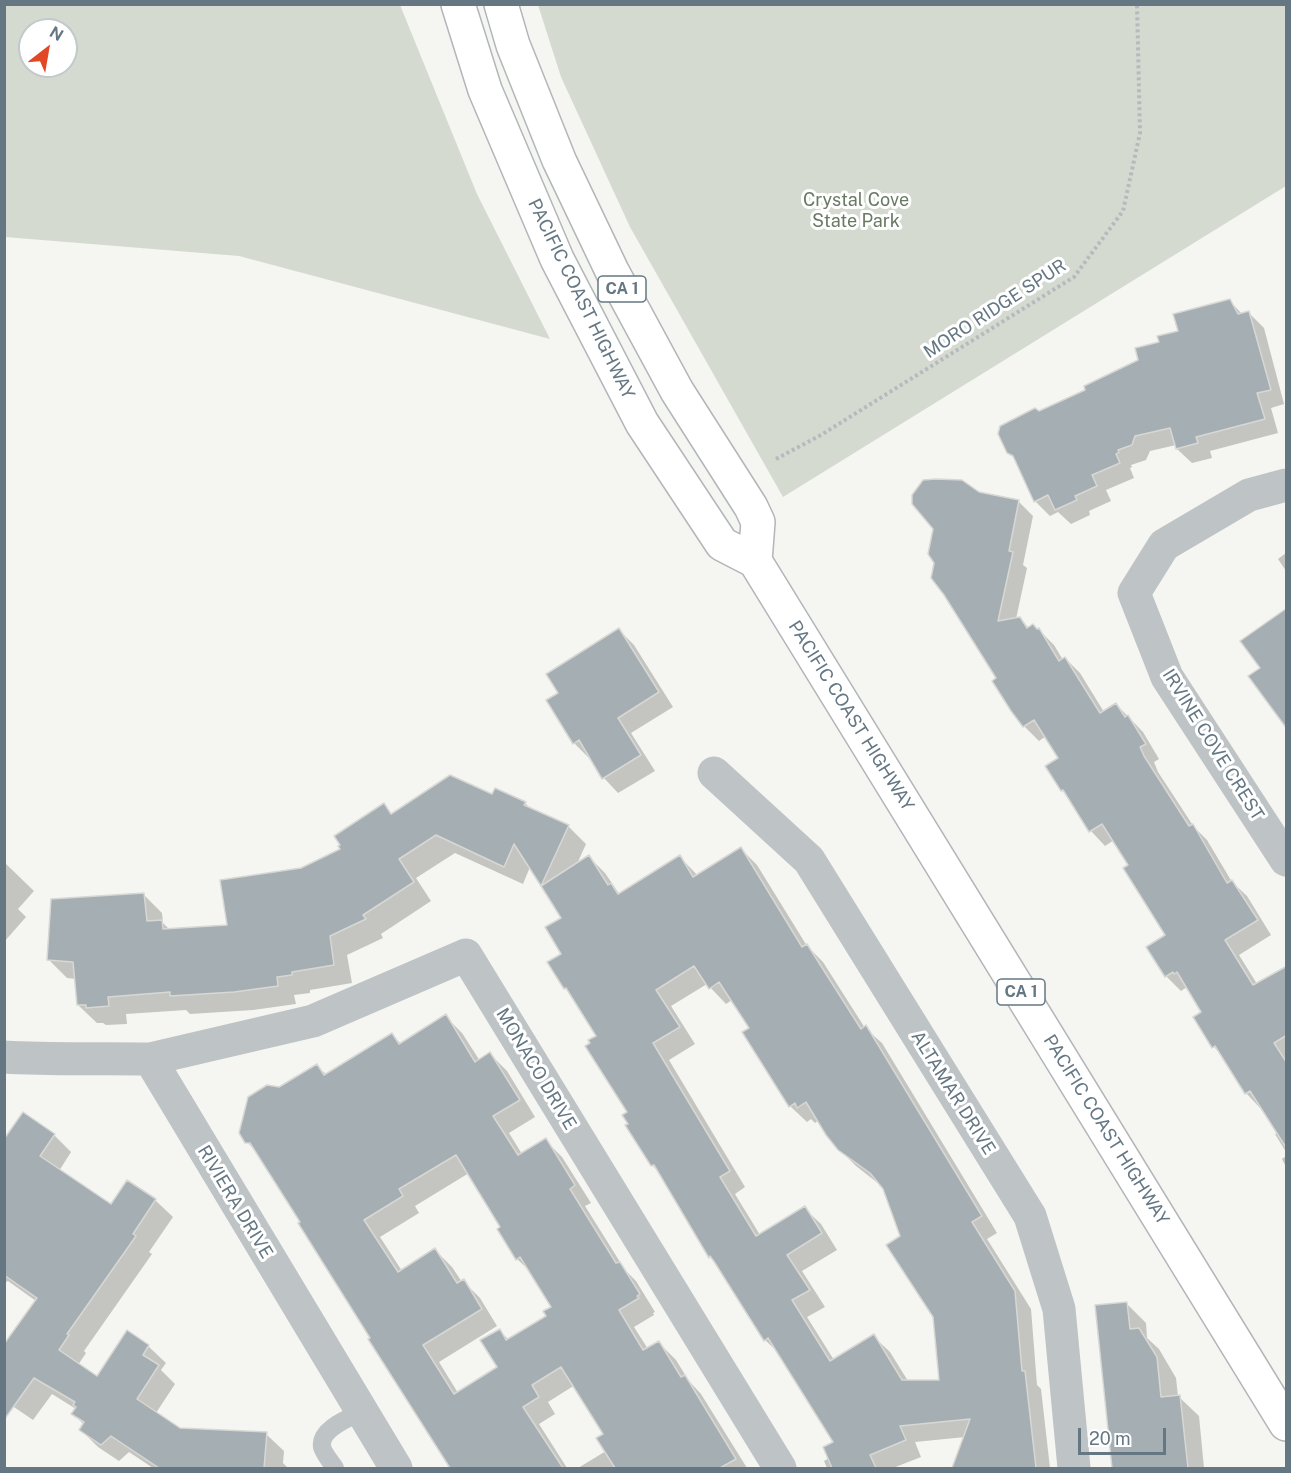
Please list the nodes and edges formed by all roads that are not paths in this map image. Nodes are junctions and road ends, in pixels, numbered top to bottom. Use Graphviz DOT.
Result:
graph roads {
  1 [pos="458,4"];
  2 [pos="501,4"];
  3 [pos="1287,485"];
  4 [pos="755,561"];
  5 [pos="714,773"];
  6 [pos="1287,860"];
  7 [pos="4,1057"];
  8 [pos="150,1059"];
  9 [pos="361,1412"];
  10 [pos="1287,1424"];
  11 [pos="335,1468"];
  12 [pos="396,1468"];
  13 [pos="780,1468"];
  14 [pos="1074,1468"];
  1 -- 4 [label="highway, PACIFIC COAST HIGHWAY / CA 1"];
  2 -- 4 [label="highway, CA 1"];
  3 -- 6 [label="street, IRVINE COVE CREST"];
  4 -- 10 [label="highway, PACIFIC COAST HIGHWAY / CA 1"];
  5 -- 14 [label="street, ALTAMAR DRIVE"];
  7 -- 8 [label="street"];
  8 -- 9 [label="street, RIVIERA DRIVE"];
  8 -- 13 [label="street, MONACO DRIVE"];
  9 -- 11 [label="lane"];
  9 -- 12 [label="street, RIVIERA DRIVE"];
}
